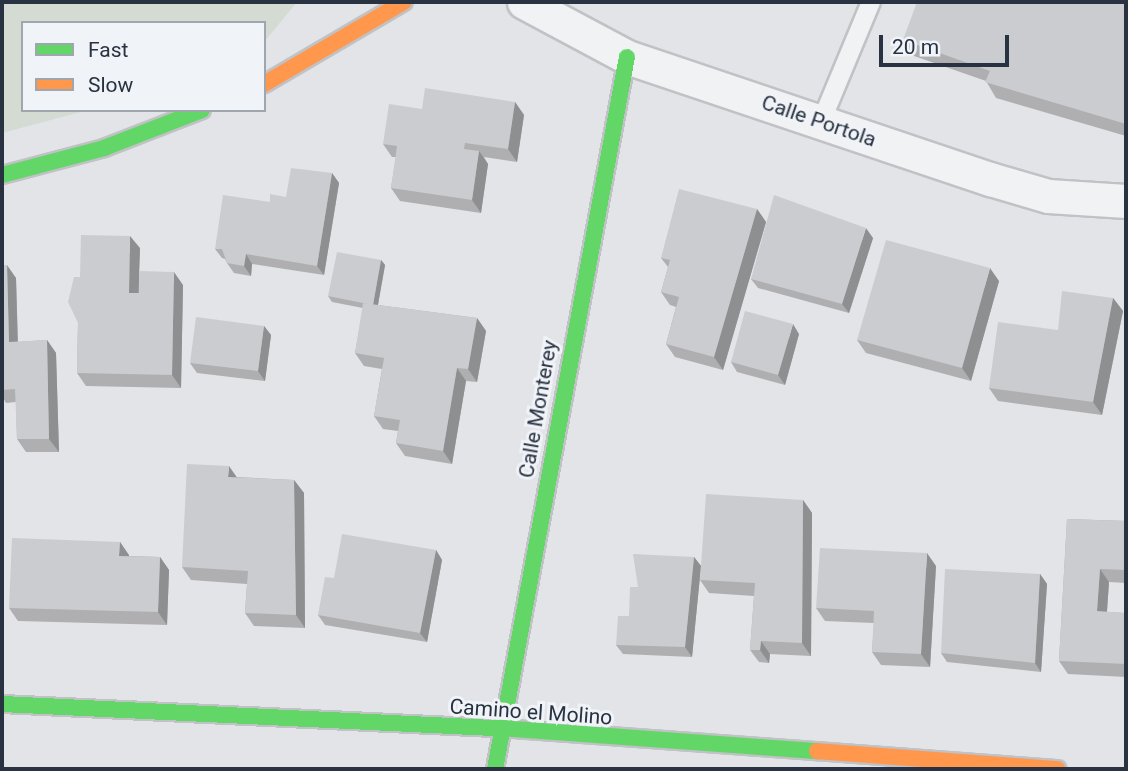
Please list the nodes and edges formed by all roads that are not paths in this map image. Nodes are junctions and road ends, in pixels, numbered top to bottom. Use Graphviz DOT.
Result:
graph roads {
  1 [pos="404,2"];
  2 [pos="524,2"];
  3 [pos="871,2"];
  4 [pos="627,57"];
  5 [pos="266,83"];
  6 [pos="197,112"];
  7 [pos="821,122"];
  8 [pos="2,175"];
  9 [pos="1126,201"];
  10 [pos="2,704"];
  11 [pos="502,729"];
  12 [pos="495,769"];
  13 [pos="1057,769"];
  1 -- 5 [label="street"];
  2 -- 4 [label="street, Calle Portola"];
  3 -- 7 [label="lane"];
  4 -- 7 [label="street, Calle Portola"];
  4 -- 11 [label="street, Calle Monterey"];
  6 -- 8 [label="street"];
  7 -- 9 [label="street, Calle Portola"];
  10 -- 11 [label="street, Camino el Molino"];
  11 -- 12 [label="street, Calle Monterey"];
  11 -- 13 [label="street, Camino el Molino"];
}
